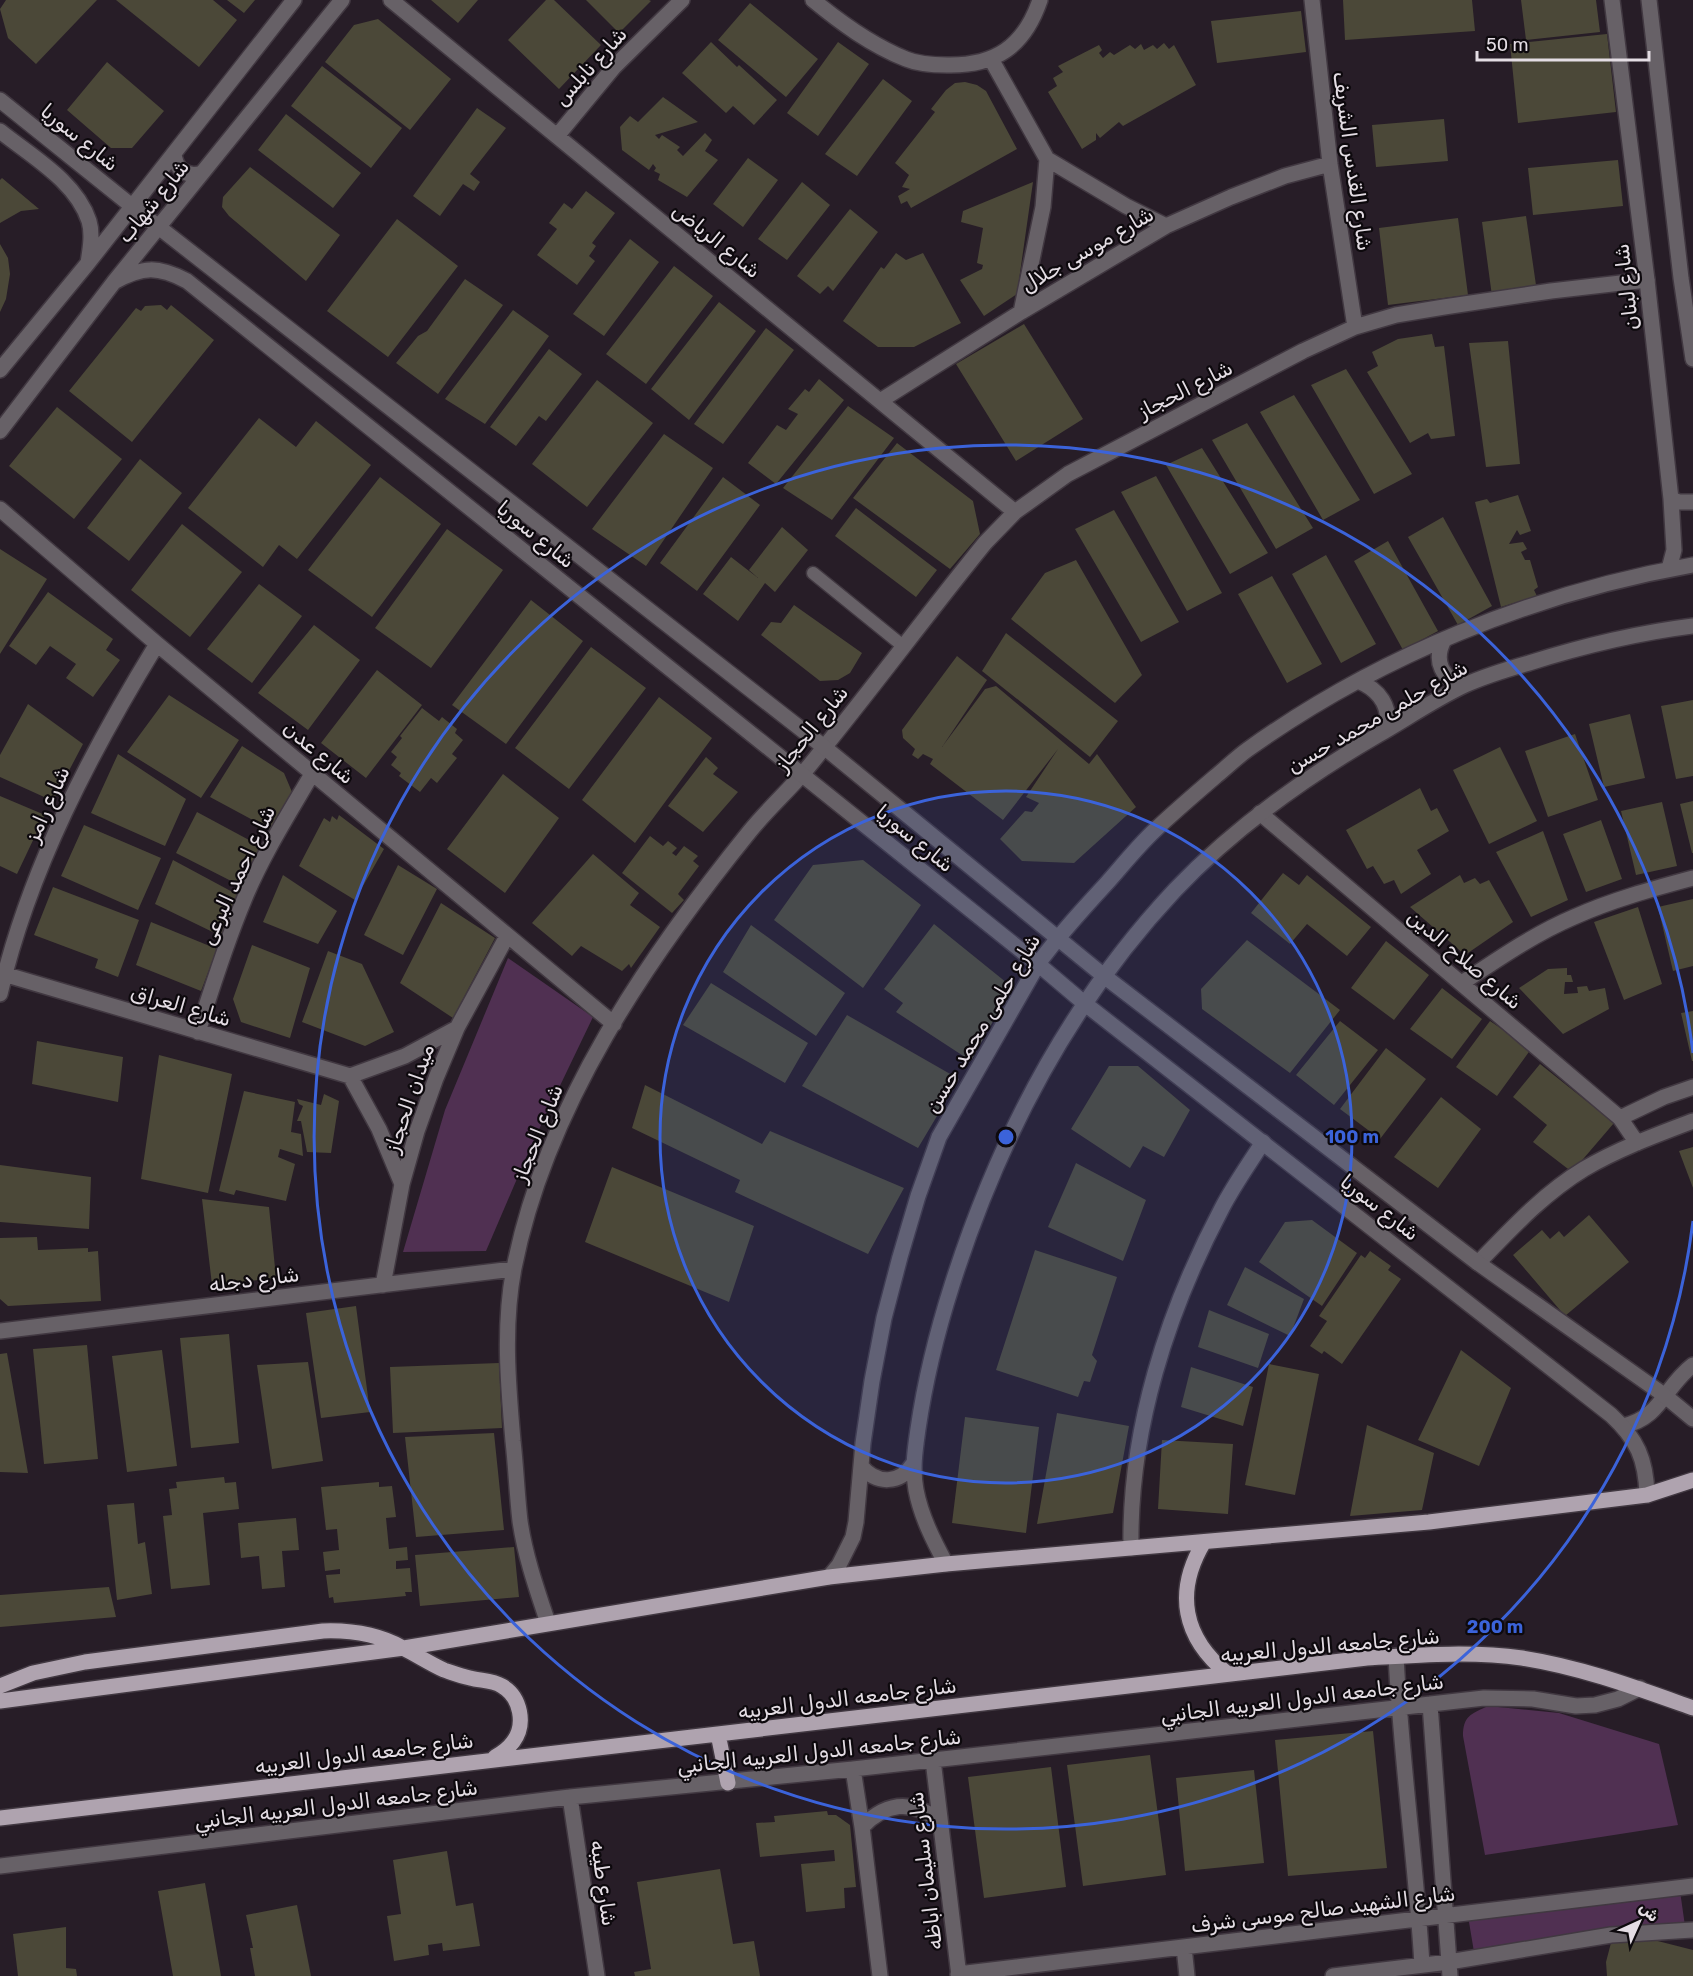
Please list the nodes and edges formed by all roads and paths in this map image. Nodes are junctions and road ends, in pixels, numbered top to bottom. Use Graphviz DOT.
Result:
graph roads {
  1 [pos="294,0"];
  2 [pos="342,0"];
  3 [pos="391,0"];
  4 [pos="682,0"];
  5 [pos="813,0"];
  6 [pos="1040,0"];
  7 [pos="1312,0"];
  8 [pos="1612,0"];
  9 [pos="1649,0"];
  10 [pos="991,59"];
  11 [pos="0,100"];
  12 [pos="0,131"];
  13 [pos="557,136"];
  14 [pos="174,153"];
  15 [pos="1047,159"];
  16 [pos="1329,164"];
  17 [pos="202,173"];
  18 [pos="133,207"];
  19 [pos="1166,226"];
  20 [pos="159,227"];
  21 [pos="88,263"];
  22 [pos="1687,277"];
  23 [pos="1647,280"];
  24 [pos="114,282"];
  25 [pos="1021,312"];
  26 [pos="1355,327"];
  27 [pos="1693,359"];
  28 [pos="0,370"];
  29 [pos="355,380"];
  30 [pos="880,401"];
  31 [pos="338,402"];
  32 [pos="0,431"];
  33 [pos="1671,499"];
  34 [pos="1693,502"];
  35 [pos="0,509"];
  36 [pos="1016,512"];
  37 [pos="1693,565"];
  38 [pos="1669,569"];
  39 [pos="813,573"];
  40 [pos="1693,626"];
  41 [pos="1444,640"];
  42 [pos="157,644"];
  43 [pos="903,646"];
  44 [pos="1358,681"];
  45 [pos="1465,685"];
  46 [pos="1387,730"];
  47 [pos="824,747"];
  48 [pos="312,774"];
  49 [pos="802,774"];
  50 [pos="1260,813"];
  51 [pos="1693,878"];
  52 [pos="507,936"];
  53 [pos="1057,937"];
  54 [pos="1038,964"];
  55 [pos="2,974"];
  56 [pos="1104,976"];
  57 [pos="1462,983"];
  58 [pos="0,994"];
  59 [pos="1084,1003"];
  60 [pos="614,1024"];
  61 [pos="457,1028"];
  62 [pos="198,1032"];
  63 [pos="350,1076"];
  64 [pos="1693,1087"];
  65 [pos="1620,1118"];
  66 [pos="1693,1121"];
  67 [pos="1263,1142"];
  68 [pos="1637,1143"];
  69 [pos="402,1184"];
  70 [pos="1478,1263"];
  71 [pos="513,1269"];
  72 [pos="383,1285"];
  73 [pos="0,1331"];
  74 [pos="1693,1365"];
  75 [pos="1664,1395"];
  76 [pos="1693,1419"];
  77 [pos="1623,1426"];
  78 [pos="913,1464"];
  79 [pos="861,1466"];
  80 [pos="1693,1480"];
  81 [pos="1647,1495"];
  82 [pos="1204,1542"];
  83 [pos="1131,1548"];
  84 [pos="946,1564"];
  85 [pos="829,1577"];
  86 [pos="548,1623"];
  87 [pos="404,1648"];
  88 [pos="1396,1656"];
  89 [pos="1228,1674"];
  90 [pos="0,1686"];
  91 [pos="1640,1688"];
  92 [pos="0,1701"];
  93 [pos="1430,1704"];
  94 [pos="1693,1708"];
  95 [pos="1399,1709"];
  96 [pos="718,1734"];
  97 [pos="493,1759"];
  98 [pos="933,1760"];
  99 [pos="853,1769"];
  100 [pos="728,1783"];
  101 [pos="570,1797"];
  102 [pos="0,1818"];
  103 [pos="939,1820"];
  104 [pos="862,1827"];
  105 [pos="0,1866"];
  106 [pos="1693,1886"];
  107 [pos="1445,1915"];
  108 [pos="1419,1919"];
  109 [pos="1693,1930"];
  110 [pos="1184,1947"];
  111 [pos="1422,1965"];
  112 [pos="1450,1969"];
  113 [pos="958,1975"];
  114 [pos="597,1976"];
  115 [pos="880,1976"];
  116 [pos="1188,1976"];
  117 [pos="1333,1976"];
  1 -- 14 [label="street, شارع شهاب"];
  2 -- 17 [label="street, شارع شهاب"];
  3 -- 13 [label="street, شارع الرياض"];
  4 -- 13 [label="street, شارع نابلس"];
  5 -- 10 [label="street"];
  6 -- 10 [label="street"];
  7 -- 16 [label="street, شارع القدس الشريف"];
  8 -- 23 [label="street, شارع لبنان"];
  9 -- 22 [label="street"];
  10 -- 15 [label="street"];
  11 -- 18 [label="street, شارع سوريا"];
  12 -- 21 [label="street"];
  13 -- 30 [label="street, شارع الرياض"];
  14 -- 17 [label="street"];
  14 -- 18 [label="street, شارع شهاب"];
  15 -- 19 [label="street"];
  15 -- 25 [label="street"];
  16 -- 19 [label="street, شارع موسى جلال"];
  16 -- 26 [label="street, شارع القدس الشريف"];
  17 -- 20 [label="street, شارع شهاب"];
  18 -- 20 [label="street, شارع سوريا"];
  18 -- 21 [label="street, شارع شهاب"];
  19 -- 25 [label="street, شارع موسى جلال"];
  20 -- 24 [label="street, شارع شهاب"];
  20 -- 29 [label="street, شارع سوريا"];
  21 -- 28 [label="street, شارع شهاب"];
  22 -- 27 [label="street"];
  23 -- 26 [label="street, شارع الحجاز"];
  23 -- 33 [label="street, شارع لبنان"];
  24 -- 31 [label="street, شارع سوريا"];
  24 -- 32 [label="street, شارع شهاب"];
  25 -- 30 [label="street, شارع موسى جلال"];
  26 -- 36 [label="street, شارع الحجاز"];
  29 -- 31 [label="street"];
  29 -- 47 [label="street, شارع سوريا"];
  30 -- 36 [label="street, شارع الرياض"];
  31 -- 49 [label="street, شارع سوريا"];
  33 -- 34 [label="street"];
  33 -- 38 [label="street, شارع لبنان"];
  35 -- 42 [label="street, شارع عدن"];
  36 -- 43 [label="street, شارع الحجاز"];
  37 -- 38 [label="street, شارع حلمى محمد حسن"];
  38 -- 41 [label="street, شارع حلمى محمد حسن"];
  39 -- 43 [label="lane"];
  40 -- 45 [label="street, شارع حلمى محمد حسن"];
  41 -- 44 [label="street, شارع حلمى محمد حسن"];
  41 -- 45 [label="street"];
  42 -- 48 [label="street, شارع عدن"];
  42 -- 55 [label="street, شارع رامز"];
  43 -- 47 [label="street, شارع الحجاز"];
  44 -- 46 [label="street"];
  44 -- 53 [label="street, شارع حلمى محمد حسن"];
  45 -- 46 [label="street, شارع حلمى محمد حسن"];
  46 -- 50 [label="street, شارع حلمى محمد حسن"];
  47 -- 49 [label="street, شارع الحجاز"];
  47 -- 53 [label="street, شارع سوريا"];
  48 -- 52 [label="street, شارع عدن"];
  48 -- 62 [label="street, شارع احمد البرعى"];
  49 -- 54 [label="street, شارع سوريا"];
  49 -- 60 [label="street, شارع الحجاز"];
  50 -- 56 [label="street, شارع حلمى محمد حسن"];
  50 -- 57 [label="street, شارع صلاح الدين"];
  51 -- 57 [label="street"];
  52 -- 60 [label="street, شارع عدن"];
  52 -- 61 [label="street, ميدان الحجاز"];
  53 -- 54 [label="street, شارع حلمى محمد حسن"];
  53 -- 56 [label="street, شارع سوريا"];
  54 -- 59 [label="street, شارع سوريا"];
  54 -- 79 [label="street, شارع حلمى محمد حسن"];
  55 -- 58 [label="street, شارع رامز"];
  55 -- 62 [label="street, شارع العراق"];
  56 -- 59 [label="street, شارع حلمى محمد حسن"];
  56 -- 70 [label="street, شارع سوريا"];
  57 -- 65 [label="street, شارع صلاح الدين"];
  59 -- 67 [label="street, شارع سوريا"];
  59 -- 78 [label="street, شارع حلمى محمد حسن"];
  60 -- 71 [label="street, شارع الحجاز"];
  61 -- 63 [label="street"];
  61 -- 69 [label="street, ميدان الحجاز"];
  62 -- 63 [label="street, شارع العراق"];
  63 -- 69 [label="street"];
  64 -- 65 [label="street"];
  65 -- 68 [label="street, شارع صلاح الدين"];
  66 -- 68 [label="street"];
  67 -- 77 [label="street, شارع سوريا"];
  67 -- 83 [label="street"];
  68 -- 70 [label="street"];
  69 -- 72 [label="street, ميدان الحجاز"];
  70 -- 75 [label="street, شارع سوريا"];
  71 -- 72 [label="street, شارع دجله"];
  71 -- 86 [label="street, شارع الحجاز"];
  72 -- 73 [label="street, شارع دجله"];
  74 -- 75 [label="street"];
  75 -- 76 [label="street, شارع سوريا"];
  75 -- 77 [label="street"];
  77 -- 81 [label="street, شارع سوريا"];
  78 -- 79 [label="street"];
  78 -- 84 [label="street, شارع حلمى محمد حسن"];
  79 -- 85 [label="street, شارع حلمى محمد حسن"];
  80 -- 81 [label="main road"];
  81 -- 82 [label="main road"];
  82 -- 83 [label="main road"];
  82 -- 89 [label="main road"];
  83 -- 84 [label="main road"];
  84 -- 85 [label="main road"];
  85 -- 86 [label="main road"];
  86 -- 87 [label="main road"];
  87 -- 90 [label="main road"];
  87 -- 92 [label="main road"];
  87 -- 97 [label="main road"];
  88 -- 89 [label="main road, شارع جامعه الدول العربيه"];
  88 -- 91 [label="main road, شارع جامعه الدول العربيه"];
  88 -- 95 [label="street"];
  89 -- 96 [label="main road, شارع جامعه الدول العربيه"];
  91 -- 93 [label="street, شارع جامعه الدول العربيه الجانبي"];
  91 -- 94 [label="main road, شارع جامعه الدول العربيه"];
  93 -- 95 [label="street, شارع جامعه الدول العربيه الجانبي"];
  93 -- 107 [label="street"];
  95 -- 98 [label="street, شارع جامعه الدول العربيه الجانبي"];
  95 -- 108 [label="street"];
  96 -- 97 [label="main road, شارع جامعه الدول العربيه"];
  96 -- 100 [label="main road"];
  97 -- 102 [label="main road, شارع جامعه الدول العربيه"];
  98 -- 99 [label="street, شارع جامعه الدول العربيه الجانبي"];
  98 -- 103 [label="street, شارع سليمان اباظه"];
  99 -- 100 [label="street, شارع جامعه الدول العربيه الجانبي"];
  99 -- 104 [label="street"];
  100 -- 101 [label="street, شارع جامعه الدول العربيه الجانبي"];
  101 -- 105 [label="street, شارع جامعه الدول العربيه الجانبي"];
  101 -- 114 [label="street, شارع طيبه"];
  103 -- 104 [label="street"];
  103 -- 113 [label="street, شارع سليمان اباظه"];
  104 -- 115 [label="street"];
  106 -- 107 [label="street, شارع الشهيد صالح موسى شرف"];
  107 -- 108 [label="street, شارع الشهيد صالح موسى شرف"];
  107 -- 112 [label="street"];
  108 -- 110 [label="street, شارع الشهيد صالح موسى شرف"];
  108 -- 111 [label="street"];
  109 -- 112 [label="street"];
  110 -- 113 [label="street, شارع الشهيد صالح موسى شرف"];
  110 -- 116 [label="street"];
  111 -- 112 [label="street"];
  111 -- 117 [label="street"];
}
